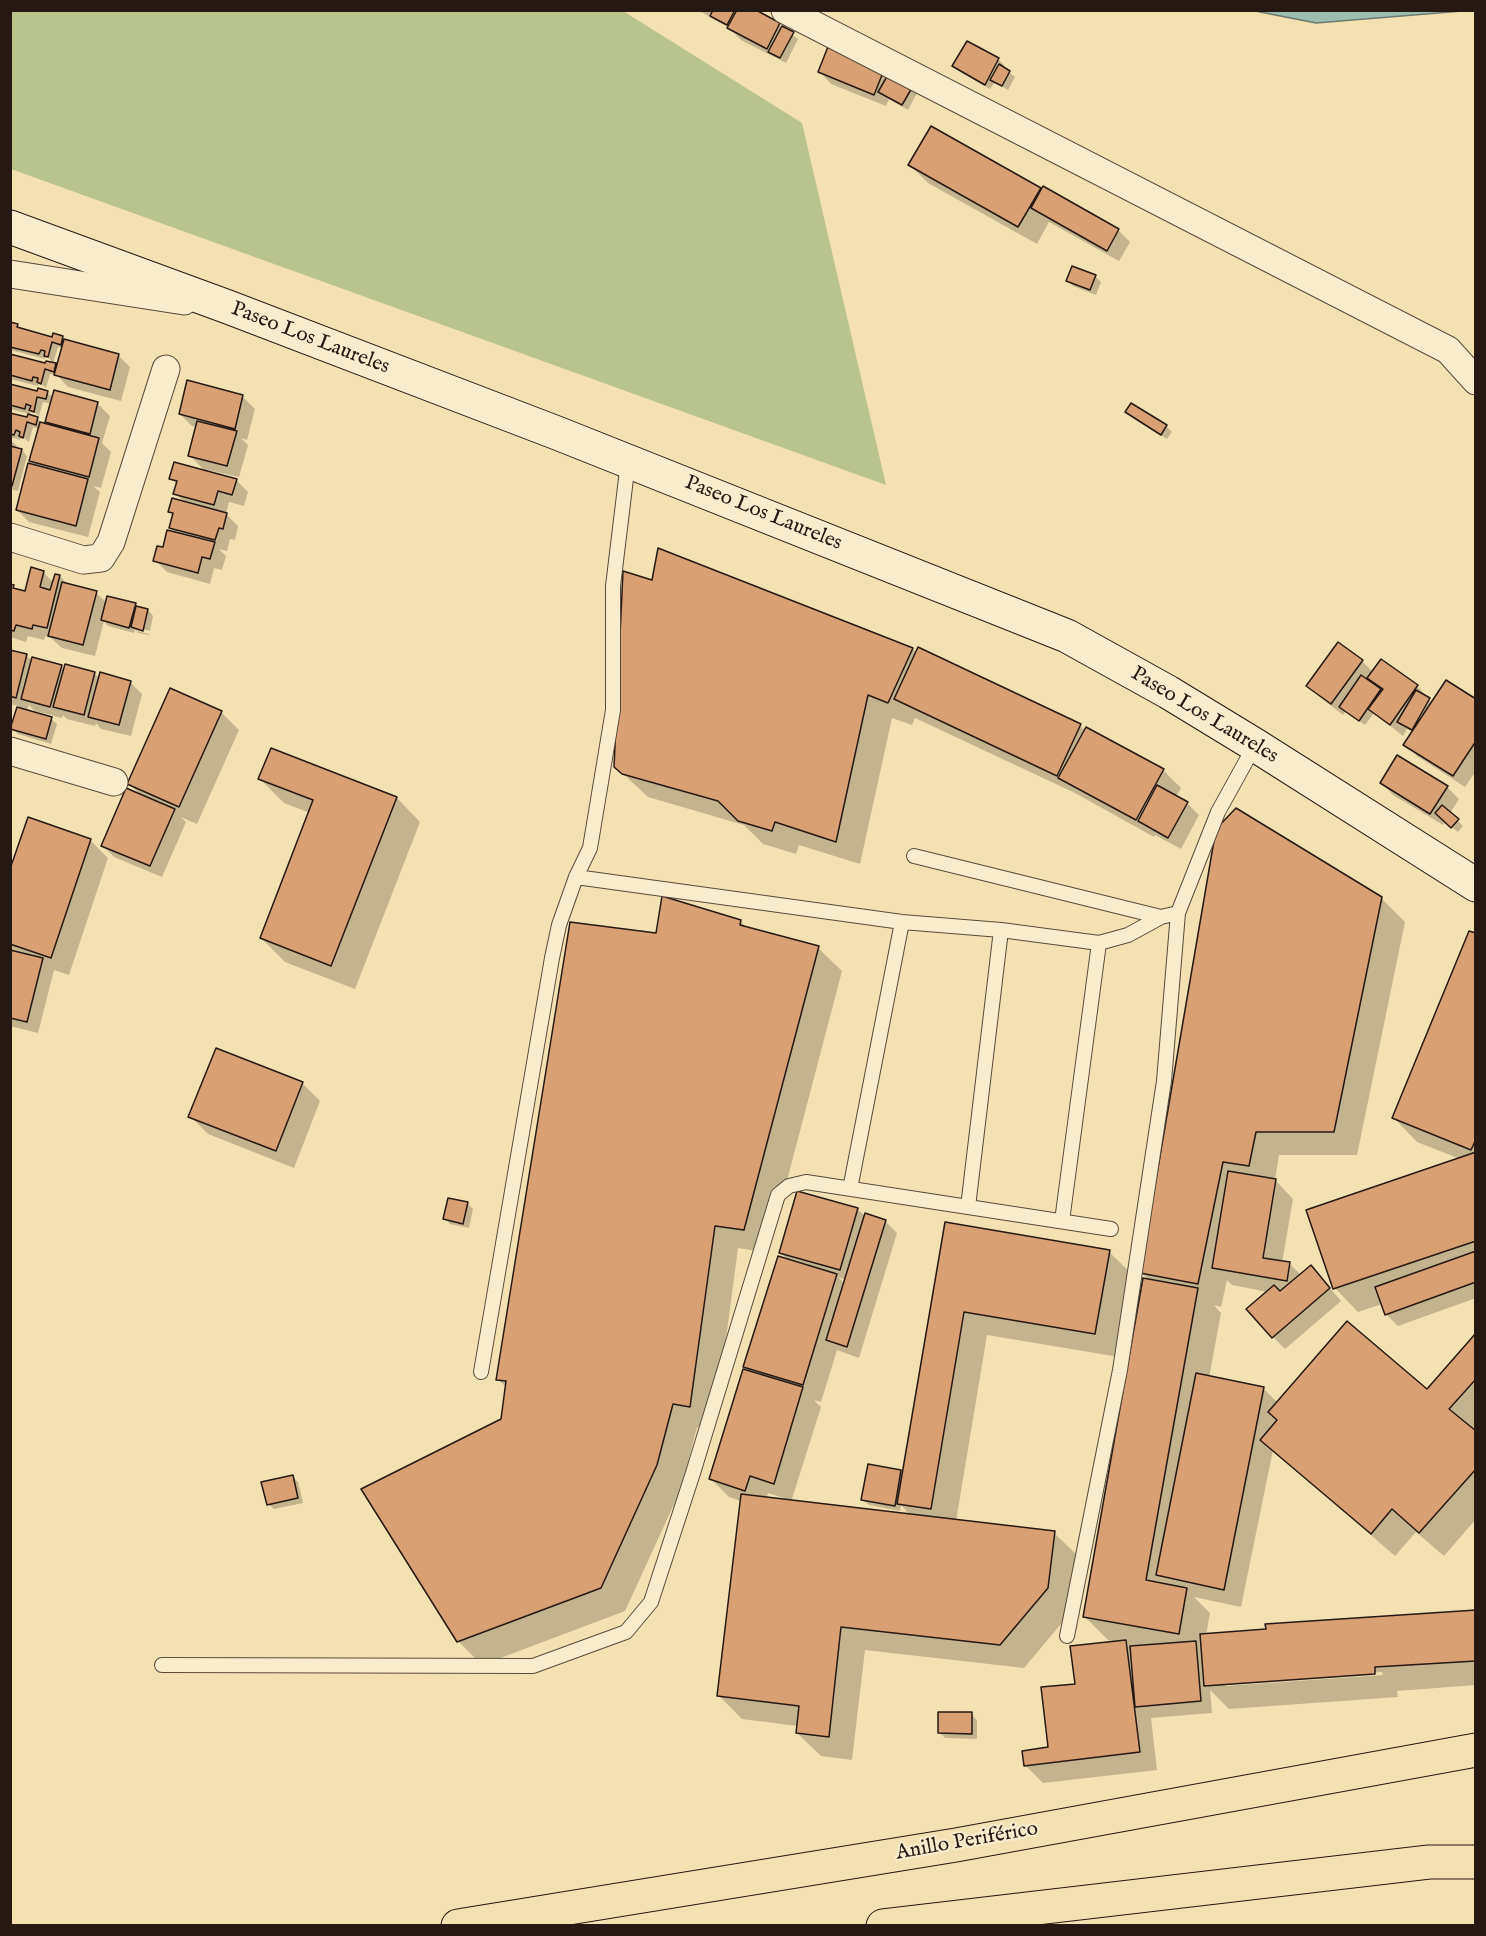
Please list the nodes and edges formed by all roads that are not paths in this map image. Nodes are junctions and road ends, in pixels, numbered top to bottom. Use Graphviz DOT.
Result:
graph roads {
  1 [pos="785,10"];
  2 [pos="10,227"];
  3 [pos="10,274"];
  4 [pos="228,307"];
  5 [pos="166,369"];
  6 [pos="1476,381"];
  7 [pos="628,461"];
  8 [pos="10,537"];
  9 [pos="1254,745"];
  10 [pos="10,751"];
  11 [pos="114,782"];
  12 [pos="914,856"];
  13 [pos="576,877"];
  14 [pos="1476,885"];
  15 [pos="1178,913"];
  16 [pos="1161,917"];
  17 [pos="902,922"];
  18 [pos="1001,930"];
  19 [pos="1099,943"];
  20 [pos="850,1189"];
  21 [pos="968,1207"];
  22 [pos="1062,1221"];
  23 [pos="1111,1229"];
  24 [pos="481,1372"];
  25 [pos="1068,1636"];
  26 [pos="162,1665"];
  27 [pos="1476,1750"];
  28 [pos="1476,1862"];
  29 [pos="458,1926"];
  30 [pos="883,1926"];
  1 -- 6 [label="street"];
  2 -- 4 [label="street, Paseo Los Laureles"];
  3 -- 4 [label="street"];
  4 -- 7 [label="street, Paseo Los Laureles"];
  5 -- 8 [label="street"];
  7 -- 9 [label="street, Paseo Los Laureles"];
  7 -- 13 [label="lane"];
  9 -- 14 [label="street, Paseo Los Laureles"];
  9 -- 15 [label="lane"];
  10 -- 11 [label="street"];
  12 -- 16 [label="lane"];
  13 -- 17 [label="lane"];
  13 -- 24 [label="lane"];
  15 -- 16 [label="lane"];
  15 -- 25 [label="lane"];
  16 -- 19 [label="lane"];
  17 -- 18 [label="lane"];
  17 -- 20 [label="lane"];
  18 -- 19 [label="lane"];
  18 -- 21 [label="lane"];
  19 -- 22 [label="lane"];
  20 -- 21 [label="lane"];
  20 -- 26 [label="lane"];
  21 -- 22 [label="lane"];
  22 -- 23 [label="lane"];
  27 -- 29 [label="highway, Anillo Periférico"];
  28 -- 30 [label="highway"];
}
